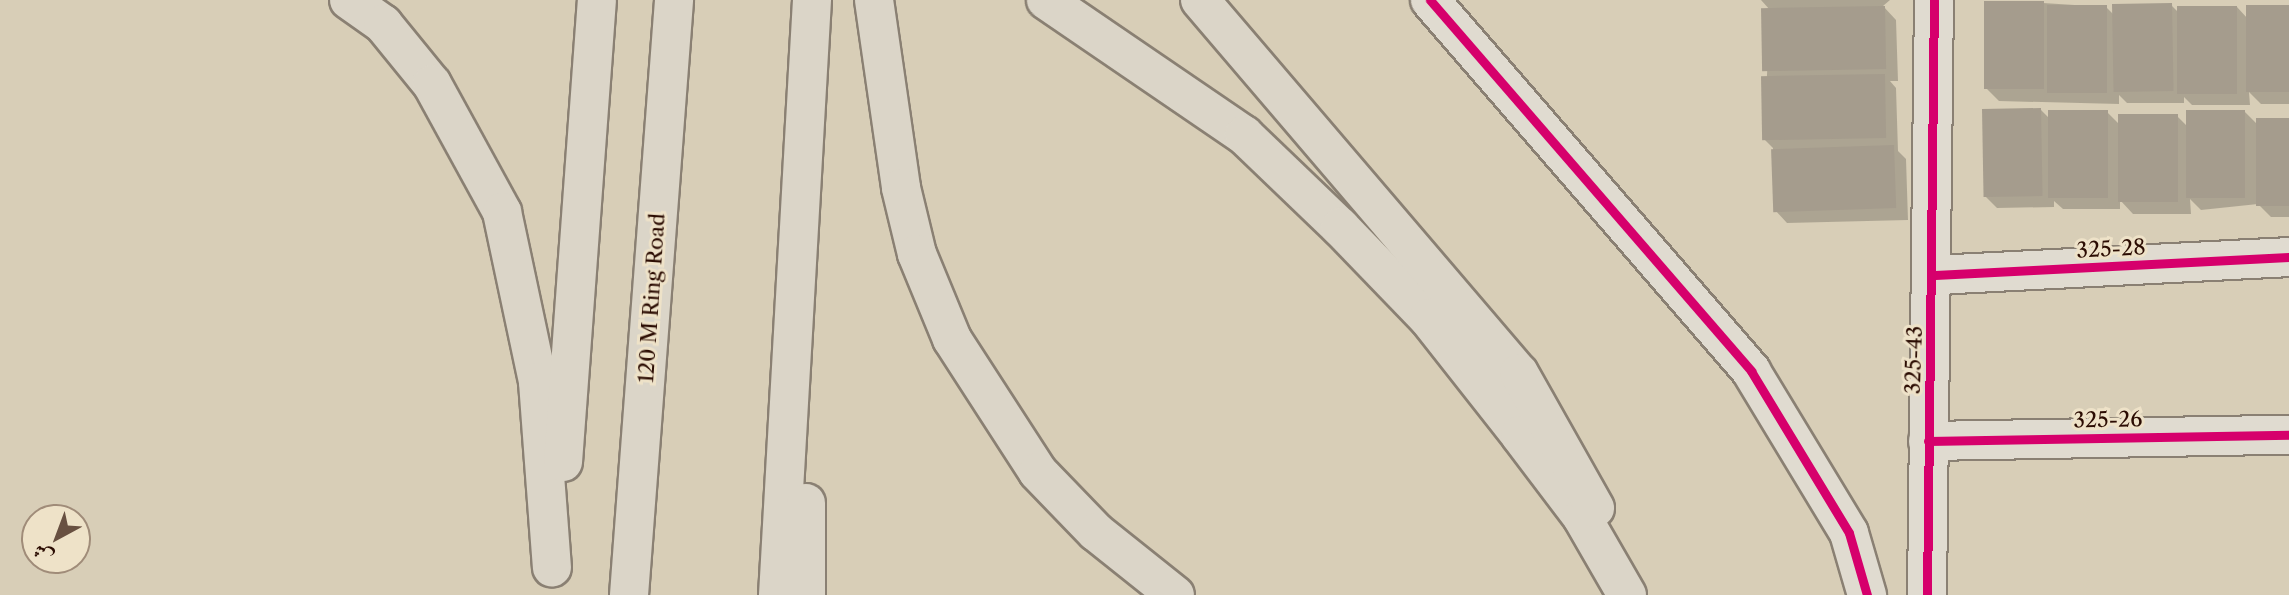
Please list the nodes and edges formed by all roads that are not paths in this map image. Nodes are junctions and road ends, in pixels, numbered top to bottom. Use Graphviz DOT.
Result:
graph roads {
  1 [pos="349,0"];
  2 [pos="597,0"];
  3 [pos="674,0"];
  4 [pos="812,0"];
  5 [pos="874,0"];
  6 [pos="1046,0"];
  7 [pos="1200,0"];
  8 [pos="1430,0"];
  9 [pos="1934,0"];
  10 [pos="2289,257"];
  11 [pos="1935,275"];
  12 [pos="786,379"];
  13 [pos="2289,435"];
  14 [pos="1928,440"];
  15 [pos="550,581"];
  16 [pos="629,595"];
  17 [pos="778,595"];
  18 [pos="806,595"];
  19 [pos="1175,595"];
  20 [pos="1628,595"];
  21 [pos="1867,595"];
  22 [pos="1927,595"];
  1 -- 15 [label="highway"];
  2 -- 15 [label="highway"];
  3 -- 16 [label="highway, 120 M Ring Road"];
  4 -- 12 [label="highway"];
  5 -- 19 [label="highway"];
  6 -- 20 [label="highway"];
  7 -- 20 [label="highway"];
  8 -- 21 [label="street"];
  9 -- 11 [label="street, 325-43"];
  10 -- 11 [label="street, 325-28"];
  11 -- 14 [label="street, 325-43"];
  12 -- 17 [label="highway"];
  12 -- 18 [label="highway"];
  13 -- 14 [label="street, 325-26"];
  14 -- 22 [label="street, 325-43"];
}
